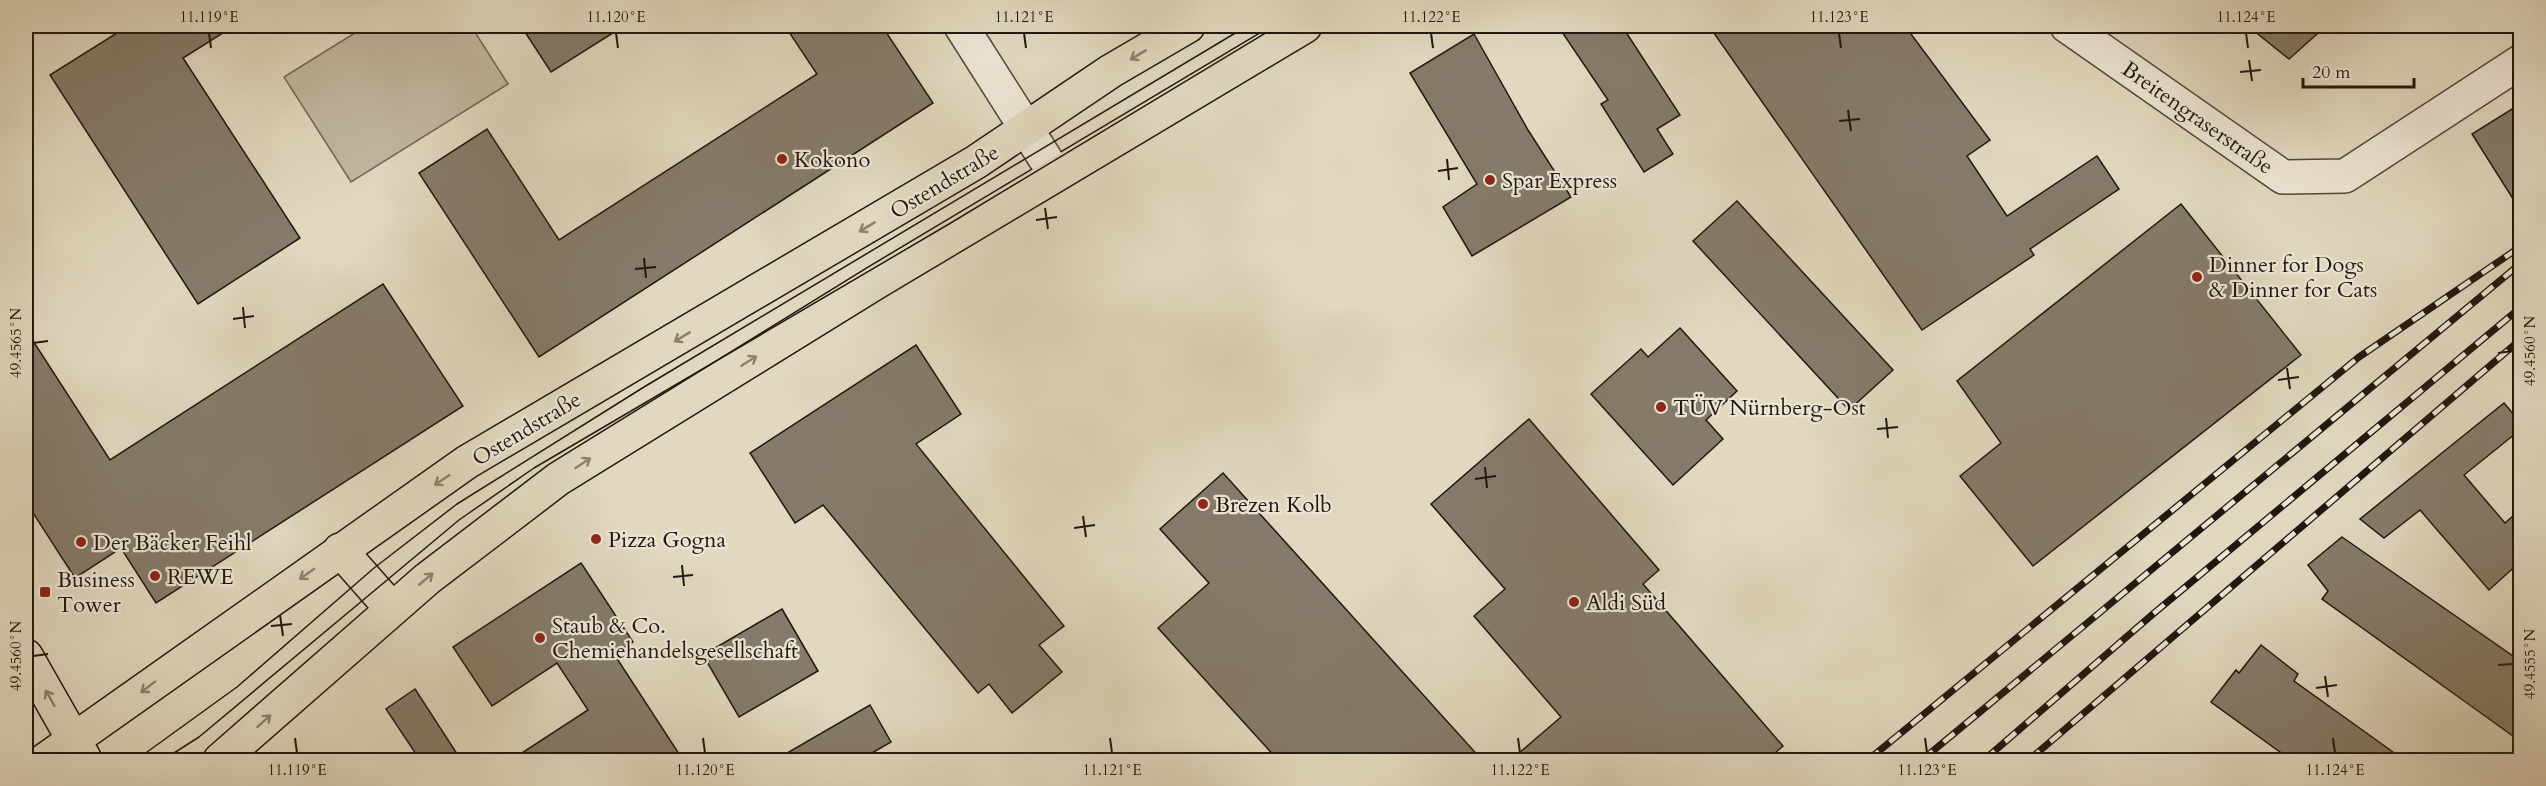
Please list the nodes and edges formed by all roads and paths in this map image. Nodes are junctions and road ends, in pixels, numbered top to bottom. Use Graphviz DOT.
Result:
graph roads {
  1 [pos="961,26"];
  2 [pos="1188,26"];
  3 [pos="1305,26"];
  4 [pos="2067,26"];
  5 [pos="2520,62"];
  6 [pos="1027,127"];
  7 [pos="1055,174"];
  8 [pos="340,550"];
  9 [pos="392,609"];
  10 [pos="26,656"];
  11 [pos="80,751"];
  12 [pos="45,760"];
  13 [pos="220,760"];
  1 -- 6 [label="street"];
  2 -- 6 [label="main road, Ostendstraße, one-way"];
  3 -- 7 [label="main road"];
  4 -- 5 [label="street, Breitengraserstraße"];
  6 -- 7 [label="street"];
  6 -- 8 [label="main road, Ostendstraße, one-way"];
  9 -- 7 [label="main road, one-way"];
  8 -- 9 [label="main road"];
  8 -- 11 [label="main road, Ostendstraße, one-way"];
  13 -- 9 [label="main road, one-way"];
  11 -- 10 [label="main road, one-way"];
  11 -- 12 [label="main road, Ostendstraße"];
}
